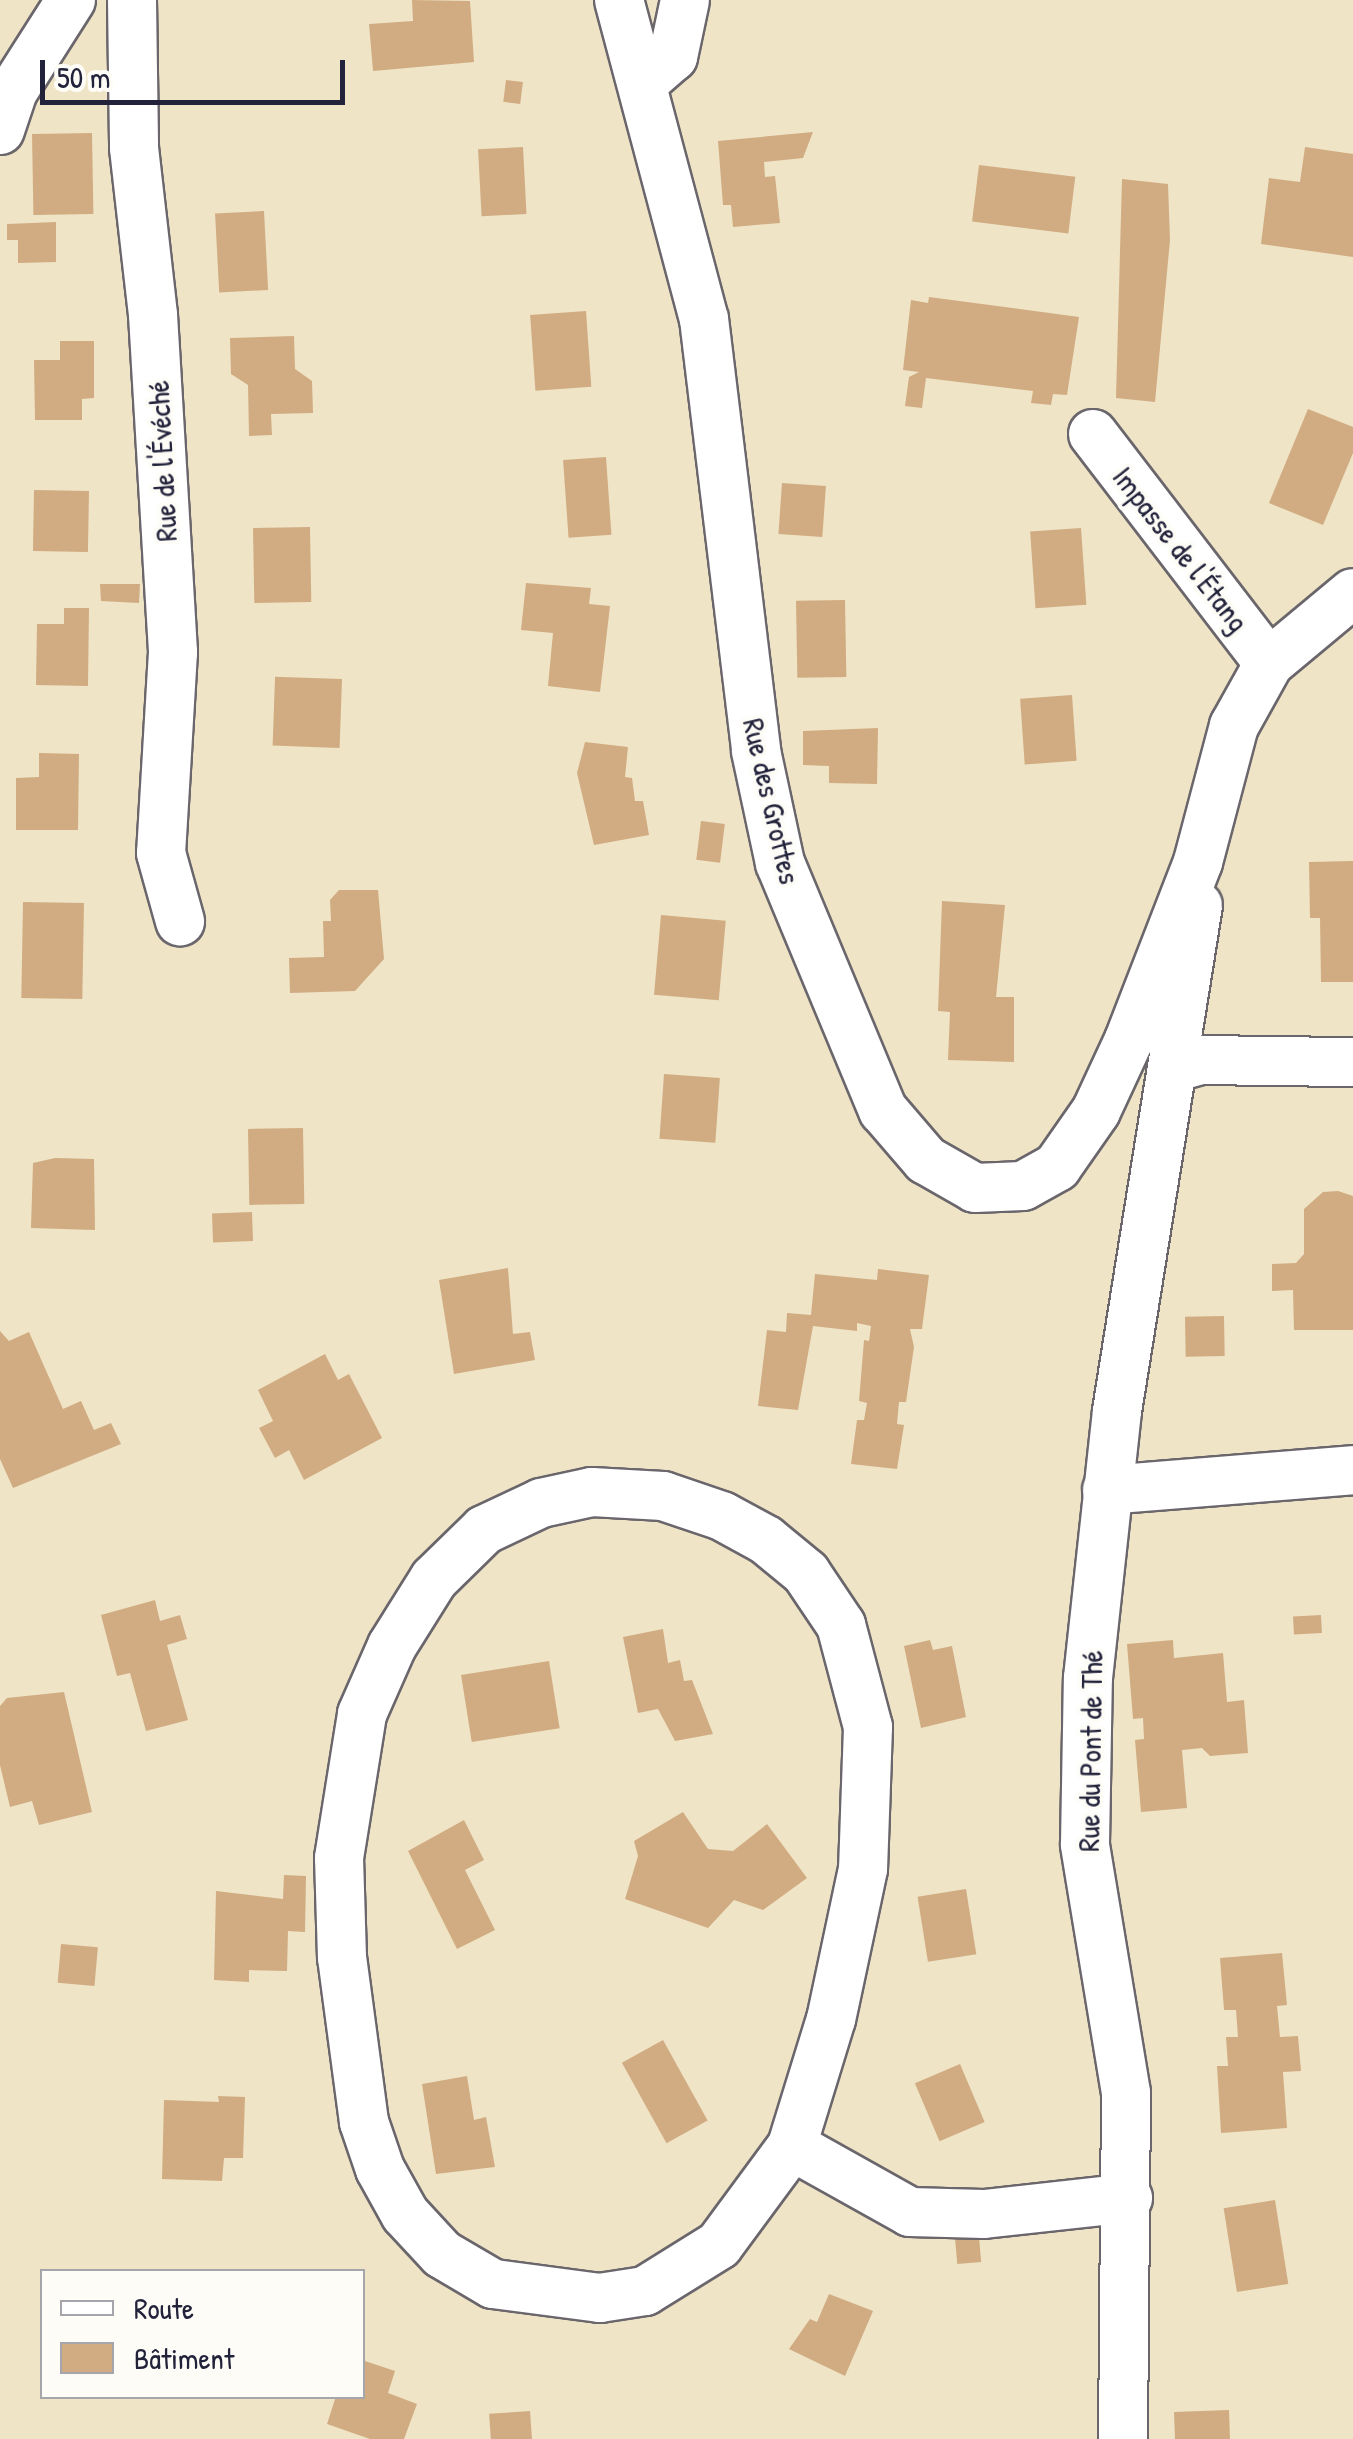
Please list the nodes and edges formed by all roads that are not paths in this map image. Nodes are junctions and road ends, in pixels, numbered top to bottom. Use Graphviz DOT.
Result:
graph roads {
  1 [pos="71,0"];
  2 [pos="132,0"];
  3 [pos="619,0"];
  4 [pos="684,0"];
  5 [pos="645,81"];
  6 [pos="0,130"];
  7 [pos="1093,434"];
  8 [pos="1353,593"];
  9 [pos="1269,662"];
  10 [pos="1198,862"];
  11 [pos="180,921"];
  12 [pos="1353,1062"];
  13 [pos="1176,1066"];
  14 [pos="1353,1470"];
  15 [pos="1108,1490"];
  16 [pos="792,2146"];
  17 [pos="1128,2198"];
  18 [pos="1123,2439"];
  1 -- 6 [label="street"];
  2 -- 11 [label="street, Rue de l'Évéché"];
  3 -- 5 [label="street, Rue des Grottes"];
  4 -- 5 [label="street"];
  5 -- 10 [label="street, Rue des Grottes"];
  7 -- 9 [label="street, Impasse de l'Étang"];
  8 -- 9 [label="street"];
  9 -- 10 [label="street"];
  10 -- 13 [label="street, Rue du Pont de Thé"];
  12 -- 13 [label="street"];
  13 -- 15 [label="street, Rue du Pont de Thé"];
  14 -- 15 [label="street"];
  15 -- 17 [label="street, Rue du Pont de Thé"];
  16 -- 16 [label="street"];
  16 -- 17 [label="street"];
  17 -- 18 [label="street, Rue du Pont de Thé"];
}
